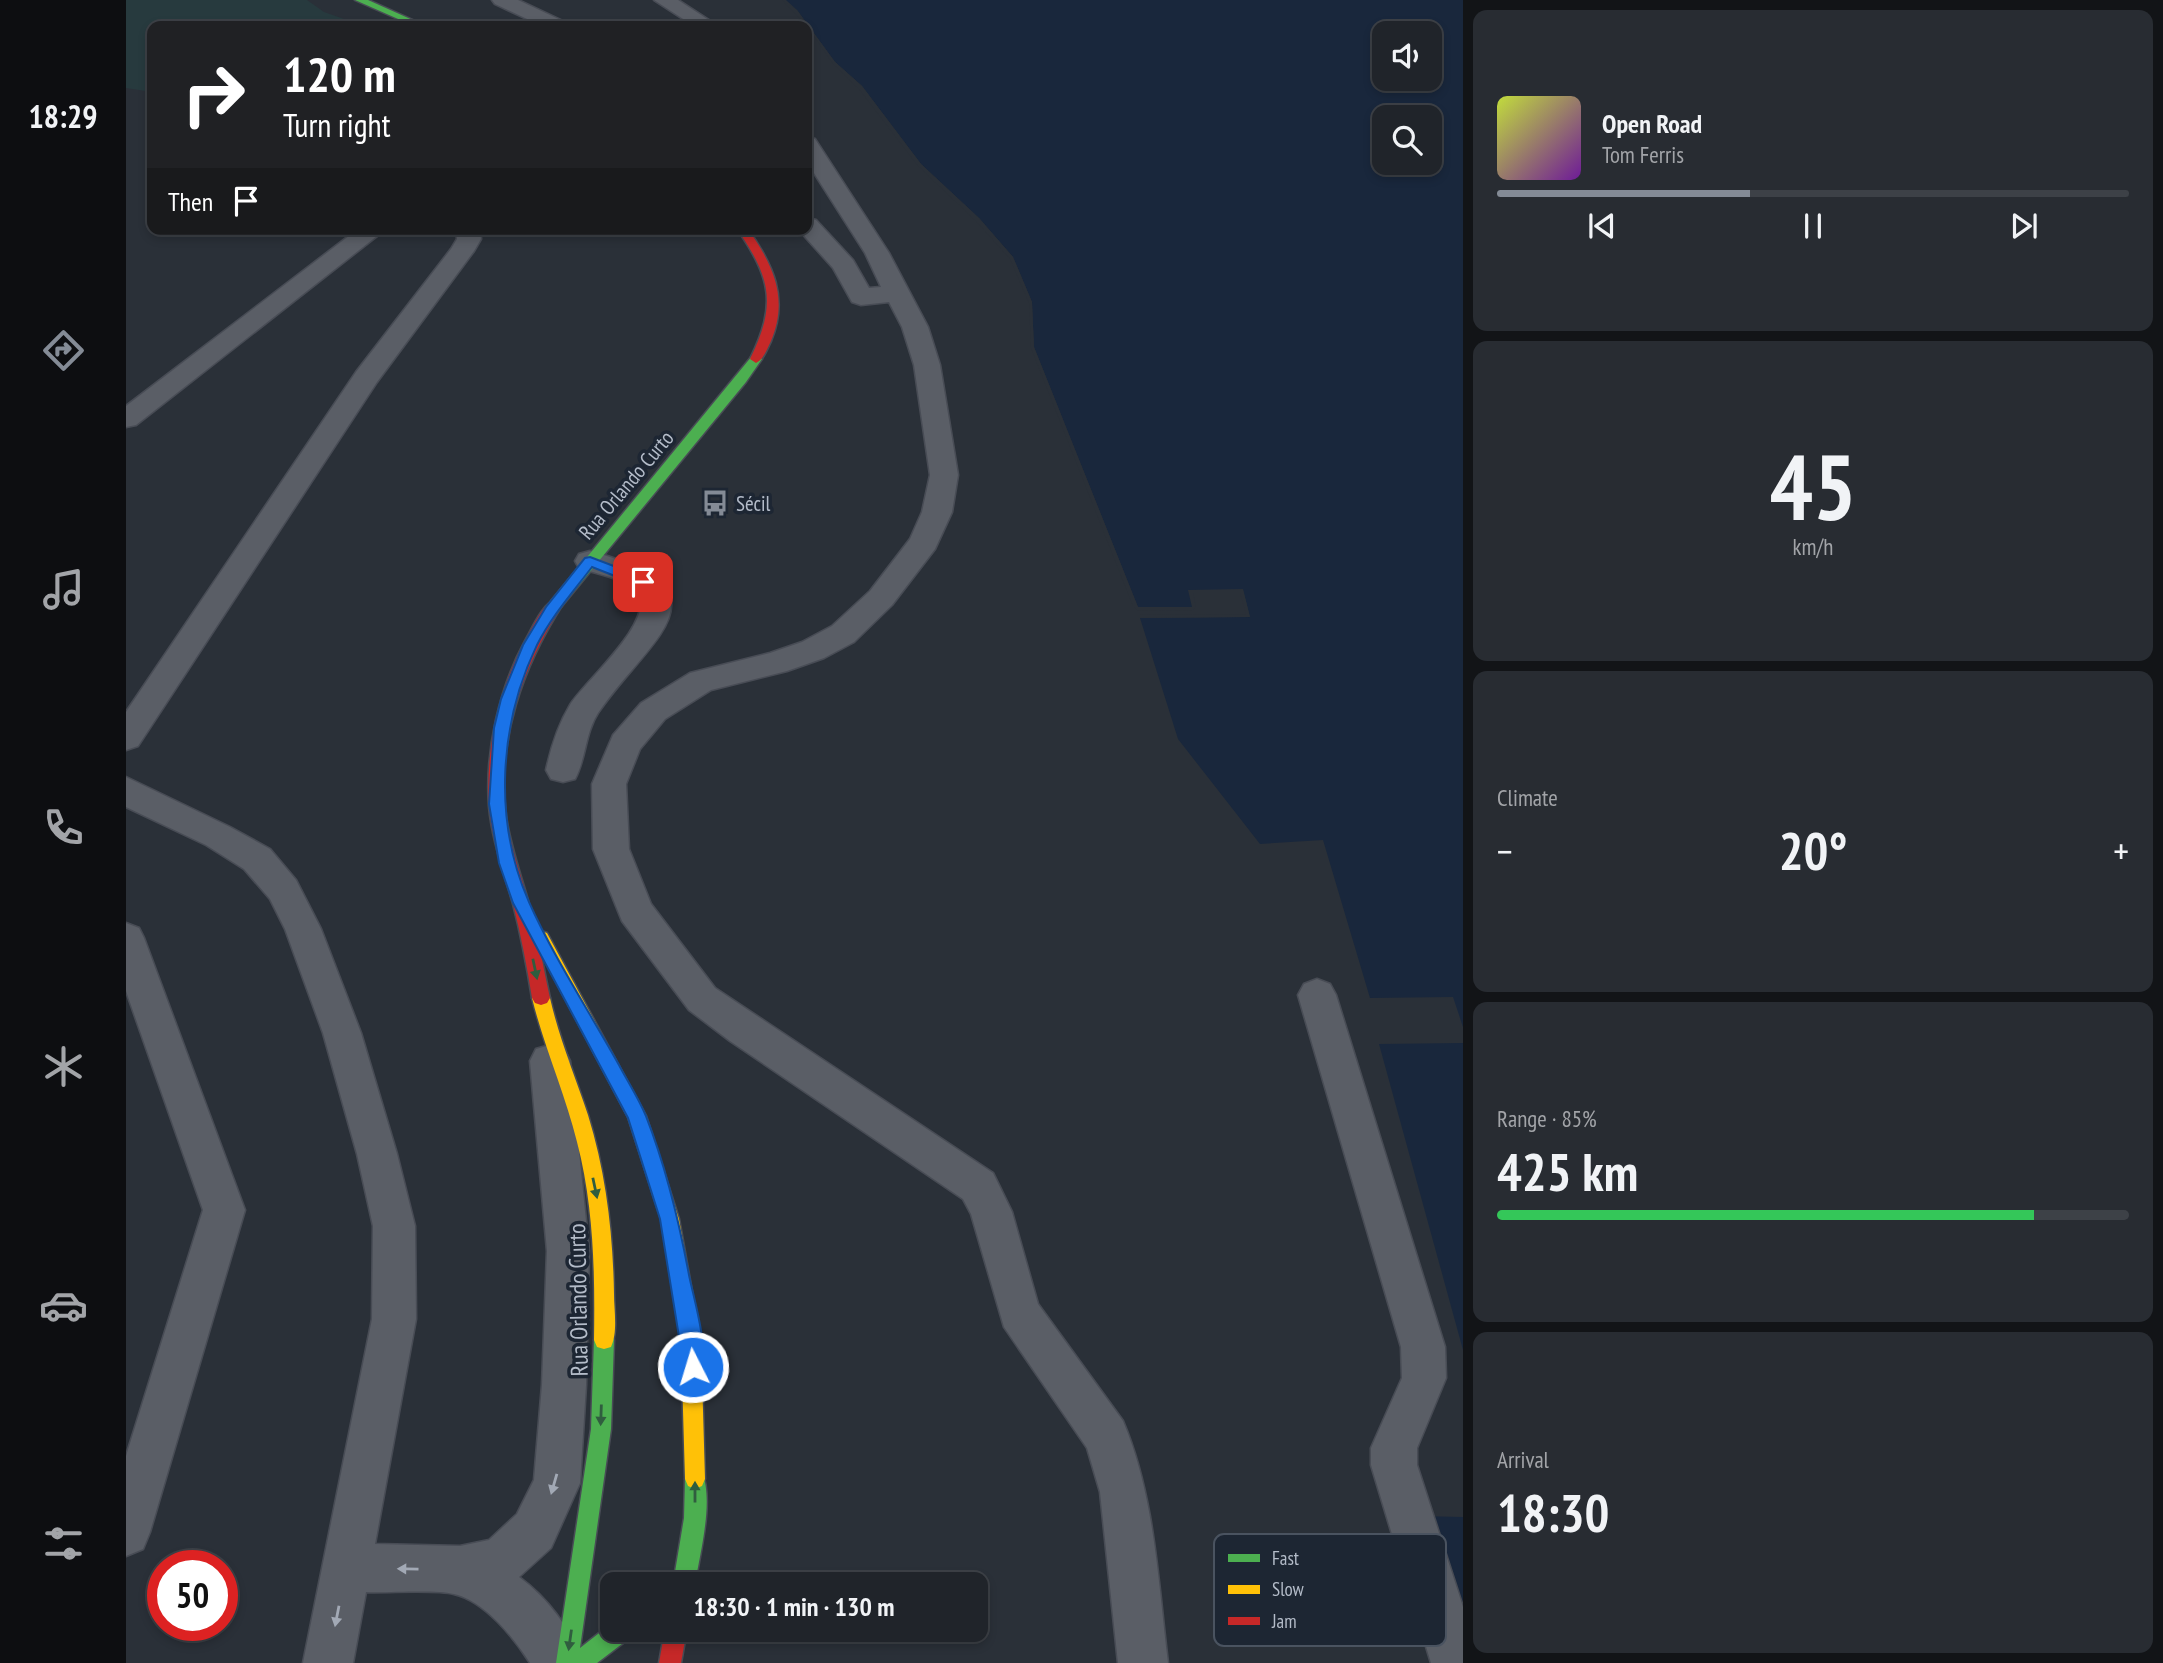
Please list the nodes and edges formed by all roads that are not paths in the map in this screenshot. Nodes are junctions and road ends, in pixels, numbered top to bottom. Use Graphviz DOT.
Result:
graph roads {
  1 [pos="360,0"];
  2 [pos="502,0"];
  3 [pos="664,0"];
  4 [pos="409,21"];
  5 [pos="547,21"];
  6 [pos="700,21"];
  7 [pos="812,152"];
  8 [pos="812,230"];
  9 [pos="366,235"];
  10 [pos="469,235"];
  11 [pos="746,235"];
  12 [pos="897,293"];
  13 [pos="126,419"];
  14 [pos="590,561"];
  15 [pos="126,738"];
  16 [pos="563,770"];
  17 [pos="126,790"];
  18 [pos="521,903"];
  19 [pos="126,938"];
  20 [pos="1317,995"];
  21 [pos="547,1026"];
  22 [pos="695,1518"];
  23 [pos="126,1532"];
  24 [pos="1416,1534"];
  25 [pos="347,1568"];
  26 [pos="460,1570"];
  27 [pos="669,1572"];
  28 [pos="686,1572"];
  29 [pos="1446,1631"];
  30 [pos="606,1642"];
  31 [pos="674,1642"];
  32 [pos="328,1663"];
  33 [pos="559,1663"];
  34 [pos="567,1663"];
  35 [pos="579,1663"];
  36 [pos="670,1663"];
  37 [pos="1143,1663"];
  38 [pos="1456,1663"];
  1 -- 4 [label="main road"];
  2 -- 5 [label="lane"];
  3 -- 6 [label="lane"];
  7 -- 12 [label="lane"];
  8 -- 12 [label="lane"];
  9 -- 13 [label="lane"];
  10 -- 15 [label="lane"];
  11 -- 14 [label="main road, Rua Orlando Curto"];
  12 -- 37 [label="lane"];
  14 -- 16 [label="lane"];
  14 -- 18 [label="main road, Rua Orlando Curto"];
  17 -- 25 [label="lane"];
  18 -- 21 [label="main road, Rua Orlando Curto, one-way"];
  22 -- 18 [label="main road, Rua Orlando Curto, one-way"];
  19 -- 23 [label="lane"];
  20 -- 24 [label="lane"];
  21 -- 26 [label="lane, one-way"];
  21 -- 34 [label="main road, Rua Orlando Curto, one-way"];
  22 -- 27 [label="main road"];
  22 -- 28 [label="main road, Rua Orlando Curto"];
  26 -- 25 [label="lane, one-way"];
  25 -- 32 [label="lane, one-way"];
  26 -- 33 [label="lane"];
  29 -- 38 [label="lane"];
  30 -- 35 [label="main road"];
  31 -- 36 [label="main road"];
}
